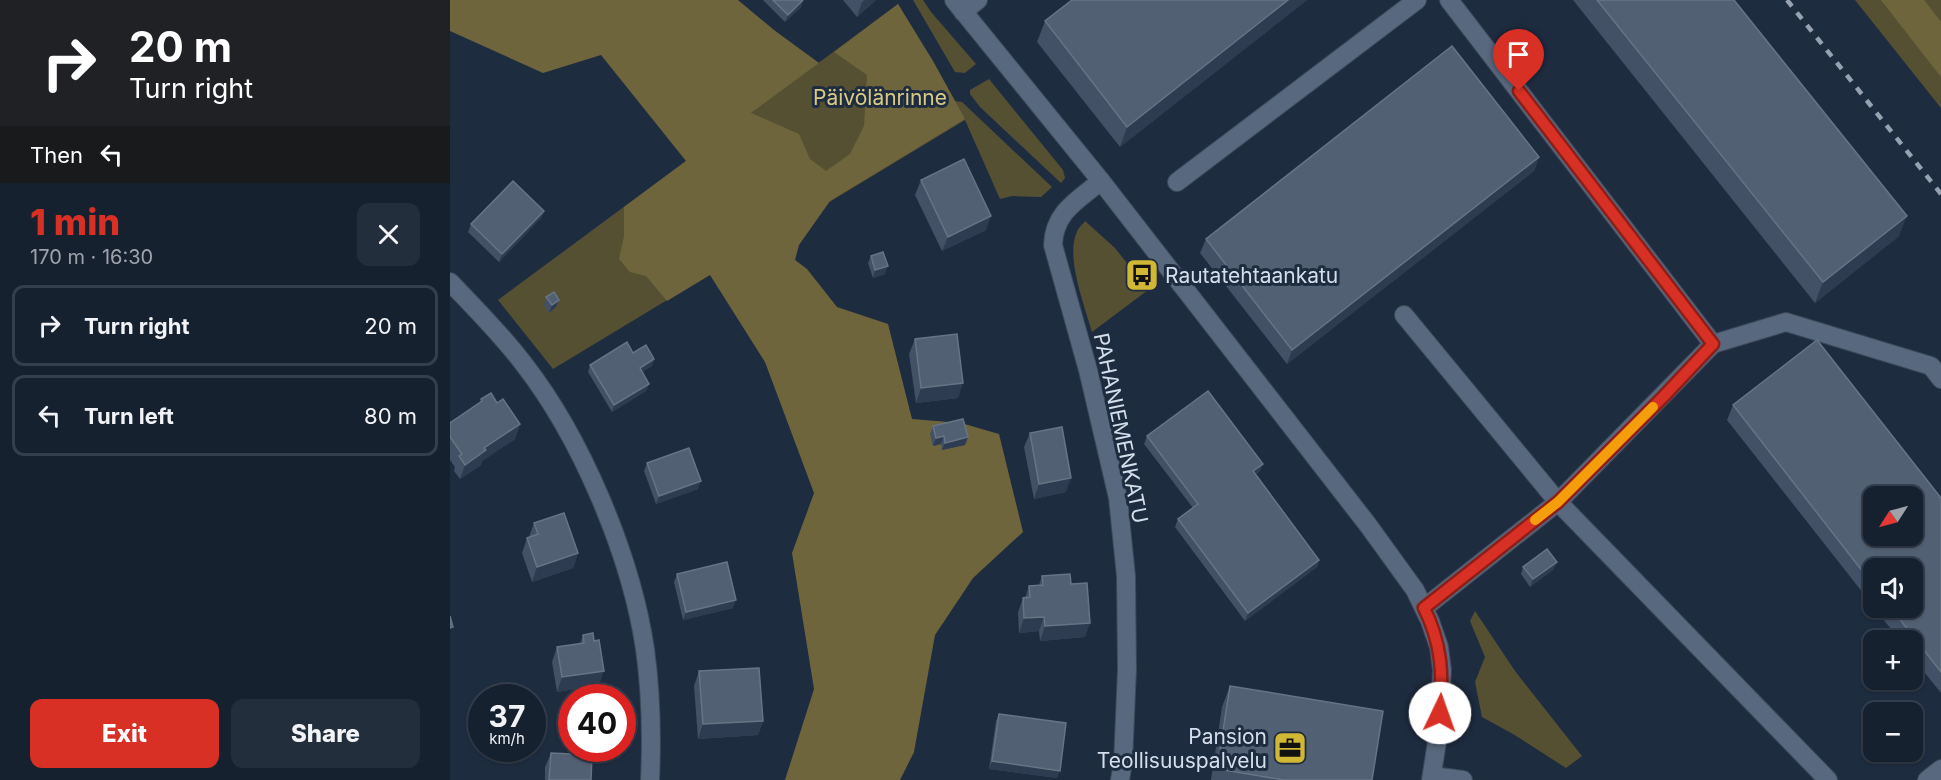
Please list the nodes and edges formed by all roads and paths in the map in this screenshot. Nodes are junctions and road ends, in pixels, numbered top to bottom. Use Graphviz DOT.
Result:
graph roads {
  1 [pos="978,0"];
  2 [pos="1417,0"];
  3 [pos="1449,0"];
  4 [pos="959,6"];
  5 [pos="1101,181"];
  6 [pos="1177,182"];
  7 [pos="450,282"];
  8 [pos="1404,315"];
  9 [pos="1713,344"];
  10 [pos="1941,379"];
  11 [pos="1558,502"];
  12 [pos="1424,608"];
  13 [pos="1941,769"];
  14 [pos="1431,778"];
  15 [pos="650,780"];
  16 [pos="1120,780"];
  17 [pos="1463,780"];
  18 [pos="1828,780"];
  19 [pos="1927,780"];
  1 -- 4 [label="street"];
  2 -- 6 [label="street"];
  3 -- 9 [label="street"];
  4 -- 5 [label="street"];
  5 -- 12 [label="street"];
  5 -- 16 [label="street, PAHANIEMENKATU"];
  7 -- 15 [label="street"];
  8 -- 11 [label="street"];
  9 -- 10 [label="street"];
  9 -- 11 [label="street"];
  11 -- 12 [label="street"];
  11 -- 18 [label="street"];
  12 -- 14 [label="street"];
  13 -- 19 [label="street"];
  14 -- 17 [label="street"];
}
